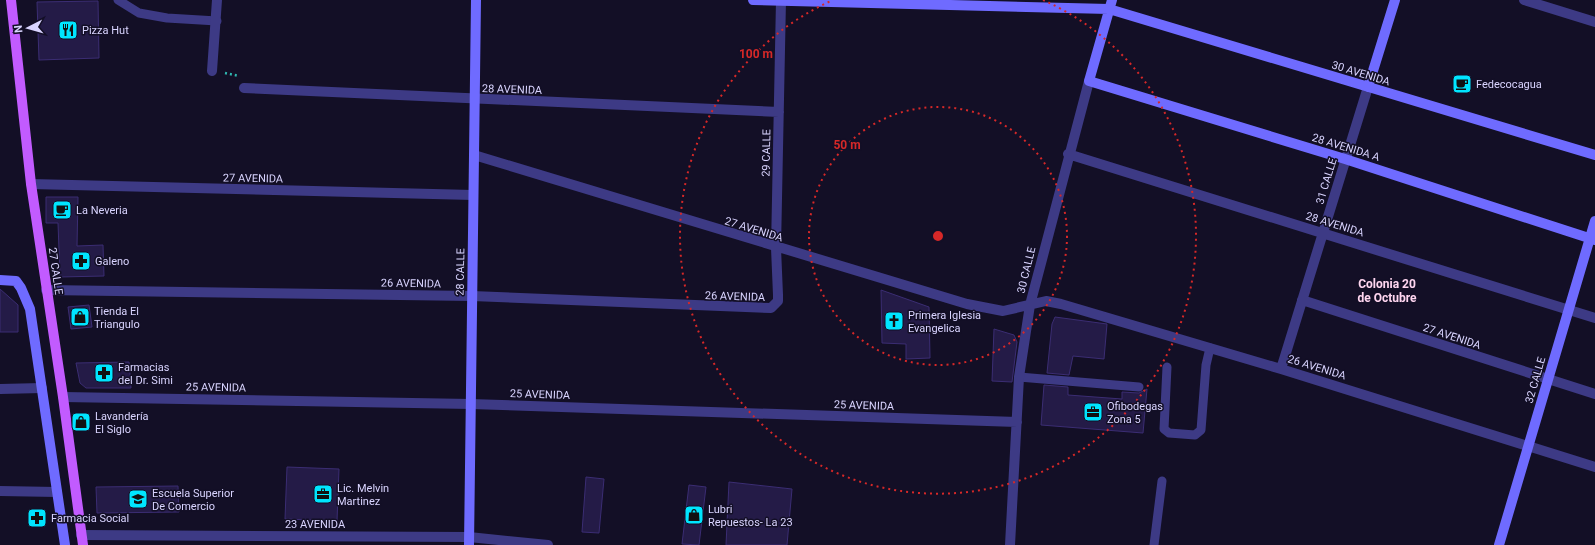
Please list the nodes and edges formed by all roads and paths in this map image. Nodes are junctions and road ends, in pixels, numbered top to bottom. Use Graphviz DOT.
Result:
graph roads {
  1 [pos="11,0"];
  2 [pos="118,0"];
  3 [pos="217,0"];
  4 [pos="476,0"];
  5 [pos="753,0"];
  6 [pos="781,0"];
  7 [pos="1395,0"];
  8 [pos="1524,0"];
  9 [pos="1111,5"];
  10 [pos="217,21"];
  11 [pos="1595,22"];
  12 [pos="212,71"];
  13 [pos="1089,81"];
  14 [pos="1368,87"];
  15 [pos="244,88"];
  16 [pos="474,99"];
  17 [pos="779,112"];
  18 [pos="1068,154"];
  19 [pos="474,155"];
  20 [pos="1595,155"];
  21 [pos="1345,159"];
  22 [pos="31,184"];
  23 [pos="473,195"];
  24 [pos="1595,221"];
  25 [pos="1322,233"];
  26 [pos="1592,239"];
  27 [pos="776,248"];
  28 [pos="0,280"];
  29 [pos="46,290"];
  30 [pos="472,296"];
  31 [pos="1302,300"];
  32 [pos="1030,305"];
  33 [pos="775,306"];
  34 [pos="1568,311"];
  35 [pos="1595,318"];
  36 [pos="1210,348"];
  37 [pos="1167,367"];
  38 [pos="1281,369"];
  39 [pos="1019,377"];
  40 [pos="1548,380"];
  41 [pos="1139,387"];
  42 [pos="42,388"];
  43 [pos="0,389"];
  44 [pos="1595,394"];
  45 [pos="63,396"];
  46 [pos="471,404"];
  47 [pos="1017,422"];
  48 [pos="1529,445"];
  49 [pos="1595,467"];
  50 [pos="1162,481"];
  51 [pos="0,491"];
  52 [pos="57,492"];
  53 [pos="82,540"];
  54 [pos="469,541"];
  55 [pos="65,545"];
  56 [pos="548,545"];
  57 [pos="1010,545"];
  58 [pos="1154,545"];
  59 [pos="1499,545"];
  1 -- 22 [label="main road, 27 CALLE"];
  2 -- 10 [label="lane"];
  3 -- 10 [label="street"];
  4 -- 16 [label="street, 28 CALLE"];
  5 -- 6 [label="street"];
  6 -- 9 [label="street"];
  6 -- 17 [label="street, 29 CALLE"];
  7 -- 14 [label="street, 31 CALLE"];
  8 -- 11 [label="street"];
  9 -- 13 [label="street, 30 CALLE"];
  9 -- 14 [label="street, 30 AVENIDA"];
  10 -- 12 [label="street"];
  12 -- 15 [label="path"];
  13 -- 18 [label="street, 30 CALLE"];
  13 -- 21 [label="street, 28 AVENIDA A"];
  14 -- 20 [label="street, 30 AVENIDA"];
  14 -- 21 [label="street, 31 CALLE"];
  15 -- 16 [label="street, 28 AVENIDA"];
  16 -- 17 [label="street, 28 AVENIDA"];
  16 -- 19 [label="street, 28 CALLE"];
  17 -- 27 [label="street, 29 CALLE"];
  18 -- 25 [label="street, 28 AVENIDA"];
  18 -- 32 [label="street, 30 CALLE"];
  19 -- 23 [label="street, 28 CALLE"];
  19 -- 27 [label="street, 27 AVENIDA"];
  21 -- 25 [label="street, 31 CALLE"];
  21 -- 26 [label="street, 28 AVENIDA A"];
  22 -- 23 [label="street, 27 AVENIDA"];
  22 -- 29 [label="main road, 27 CALLE"];
  23 -- 30 [label="street, 28 CALLE"];
  24 -- 26 [label="street, 32 CALLE"];
  25 -- 31 [label="street, 31 CALLE"];
  25 -- 34 [label="street, 28 AVENIDA"];
  26 -- 34 [label="street, 32 CALLE"];
  27 -- 32 [label="street, 27 AVENIDA"];
  27 -- 33 [label="street, 29 CALLE"];
  28 -- 42 [label="street"];
  29 -- 30 [label="street, 26 AVENIDA"];
  29 -- 45 [label="main road, 27 CALLE"];
  30 -- 33 [label="street, 26 AVENIDA"];
  30 -- 46 [label="street, 28 CALLE"];
  31 -- 38 [label="street, 31 CALLE"];
  31 -- 40 [label="street, 27 AVENIDA"];
  32 -- 36 [label="street, 26 AVENIDA"];
  32 -- 39 [label="street, 30 CALLE"];
  34 -- 35 [label="street, 28 AVENIDA"];
  34 -- 40 [label="street, 32 CALLE"];
  36 -- 37 [label="lane"];
  36 -- 38 [label="street, 26 AVENIDA"];
  38 -- 48 [label="street, 26 AVENIDA"];
  39 -- 41 [label="lane"];
  39 -- 47 [label="street, 30 CALLE"];
  40 -- 44 [label="street, 27 AVENIDA"];
  40 -- 48 [label="street, 32 CALLE"];
  42 -- 43 [label="street"];
  42 -- 52 [label="street"];
  45 -- 46 [label="street, 25 AVENIDA"];
  45 -- 53 [label="main road, 27 CALLE"];
  46 -- 47 [label="street, 25 AVENIDA"];
  46 -- 54 [label="street, 28 CALLE"];
  47 -- 57 [label="street, 30 CALLE"];
  48 -- 49 [label="street, 26 AVENIDA"];
  48 -- 59 [label="street, 32 CALLE"];
  50 -- 58 [label="lane"];
  51 -- 52 [label="street"];
  52 -- 55 [label="street"];
  53 -- 54 [label="street, 23 AVENIDA"];
  54 -- 56 [label="street, 23 AVENIDA"];
}
